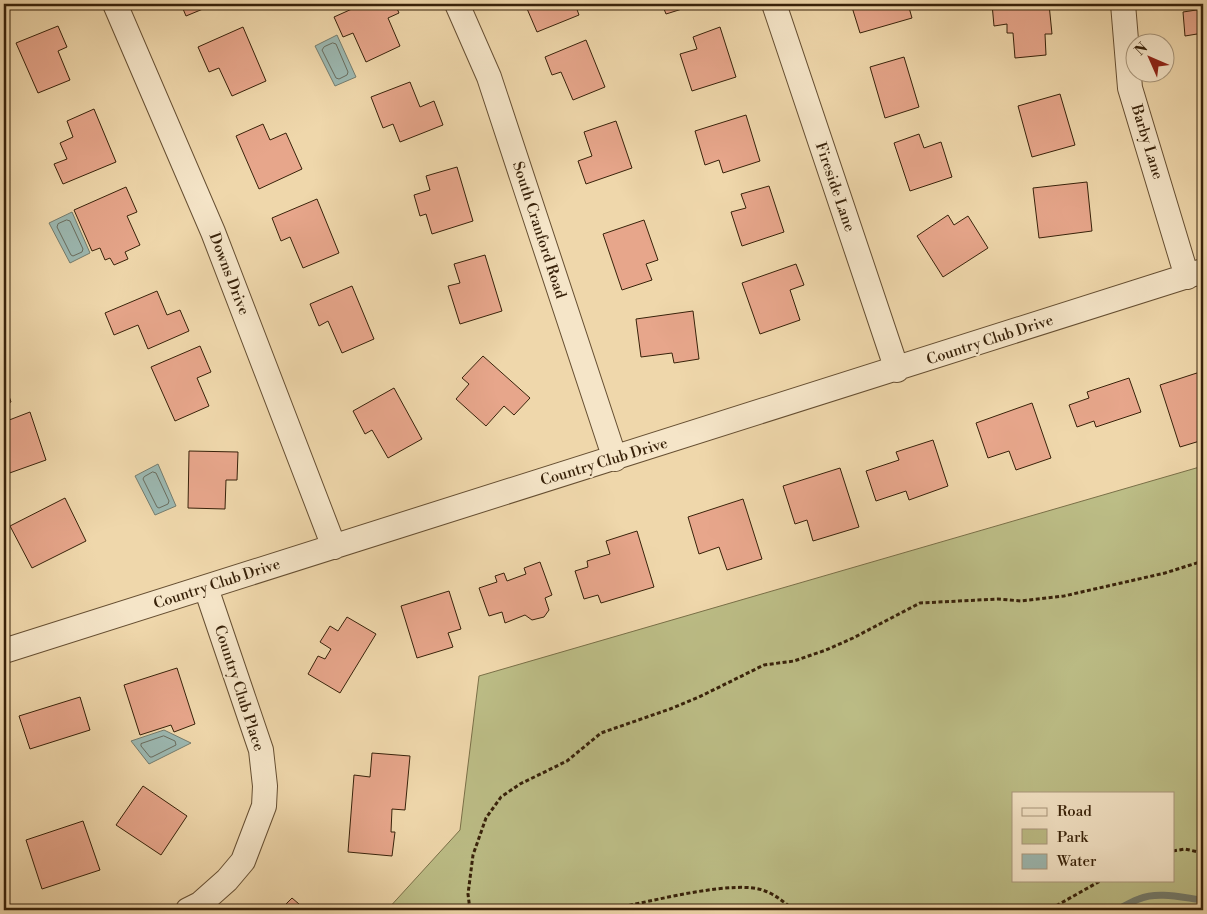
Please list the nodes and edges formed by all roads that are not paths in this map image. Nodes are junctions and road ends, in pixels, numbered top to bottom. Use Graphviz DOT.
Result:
graph roads {
  1 [pos="115,4"];
  2 [pos="457,4"];
  3 [pos="774,4"];
  4 [pos="1123,4"];
  5 [pos="1195,274"];
  6 [pos="897,370"];
  7 [pos="615,459"];
  8 [pos="334,547"];
  9 [pos="206,588"];
  10 [pos="4,651"];
  11 [pos="188,910"];
  1 -- 8 [label="street, Downs Drive"];
  2 -- 7 [label="street, South Cranford Road"];
  3 -- 6 [label="street, Fireside Lane"];
  4 -- 5 [label="street, Barby Lane"];
  5 -- 6 [label="street, Country Club Drive"];
  6 -- 7 [label="street, Country Club Drive"];
  7 -- 8 [label="street, Country Club Drive"];
  8 -- 9 [label="street, Country Club Drive"];
  9 -- 10 [label="street, Country Club Drive"];
  9 -- 11 [label="street, Country Club Place"];
}
